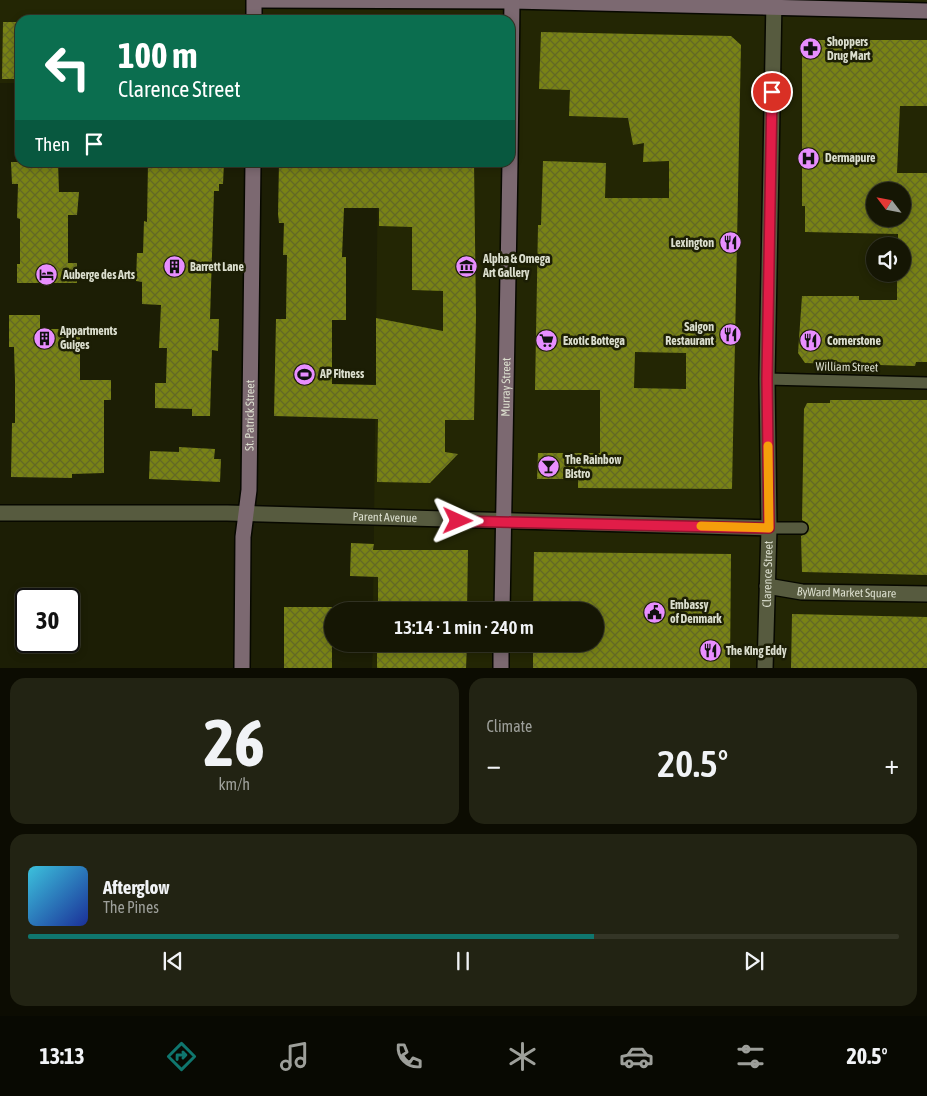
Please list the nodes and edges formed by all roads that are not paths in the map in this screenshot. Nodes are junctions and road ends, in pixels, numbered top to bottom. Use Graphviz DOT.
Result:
graph roads {
  1 [pos="256,0"];
  2 [pos="512,0"];
  3 [pos="774,3"];
  4 [pos="927,11"];
  5 [pos="254,15"];
  6 [pos="512,15"];
  7 [pos="253,167"];
  8 [pos="510,167"];
  9 [pos="767,379"];
  10 [pos="927,383"];
  11 [pos="0,513"];
  12 [pos="246,514"];
  13 [pos="504,522"];
  14 [pos="769,528"];
  15 [pos="802,528"];
  16 [pos="767,586"];
  17 [pos="927,594"];
  18 [pos="502,602"];
  19 [pos="501,652"];
  20 [pos="242,668"];
  21 [pos="501,668"];
  22 [pos="765,668"];
  1 -- 2 [label="main road"];
  1 -- 5 [label="main road"];
  2 -- 3 [label="main road"];
  2 -- 6 [label="main road, Murray Street"];
  3 -- 4 [label="main road"];
  3 -- 9 [label="street, Clarence Street"];
  7 -- 12 [label="main road, St. Patrick Street"];
  8 -- 13 [label="main road, Murray Street"];
  9 -- 10 [label="lane, William Street"];
  9 -- 14 [label="street, Clarence Street"];
  11 -- 12 [label="street, Parent Avenue"];
  12 -- 13 [label="street, Parent Avenue"];
  12 -- 20 [label="main road, St. Patrick Street"];
  13 -- 14 [label="street, Parent Avenue"];
  13 -- 18 [label="main road, Murray Street"];
  14 -- 15 [label="lane"];
  14 -- 16 [label="street, Clarence Street"];
  16 -- 17 [label="street, ByWard Market Square"];
  16 -- 22 [label="street, Clarence Street"];
  19 -- 21 [label="main road"];
}
